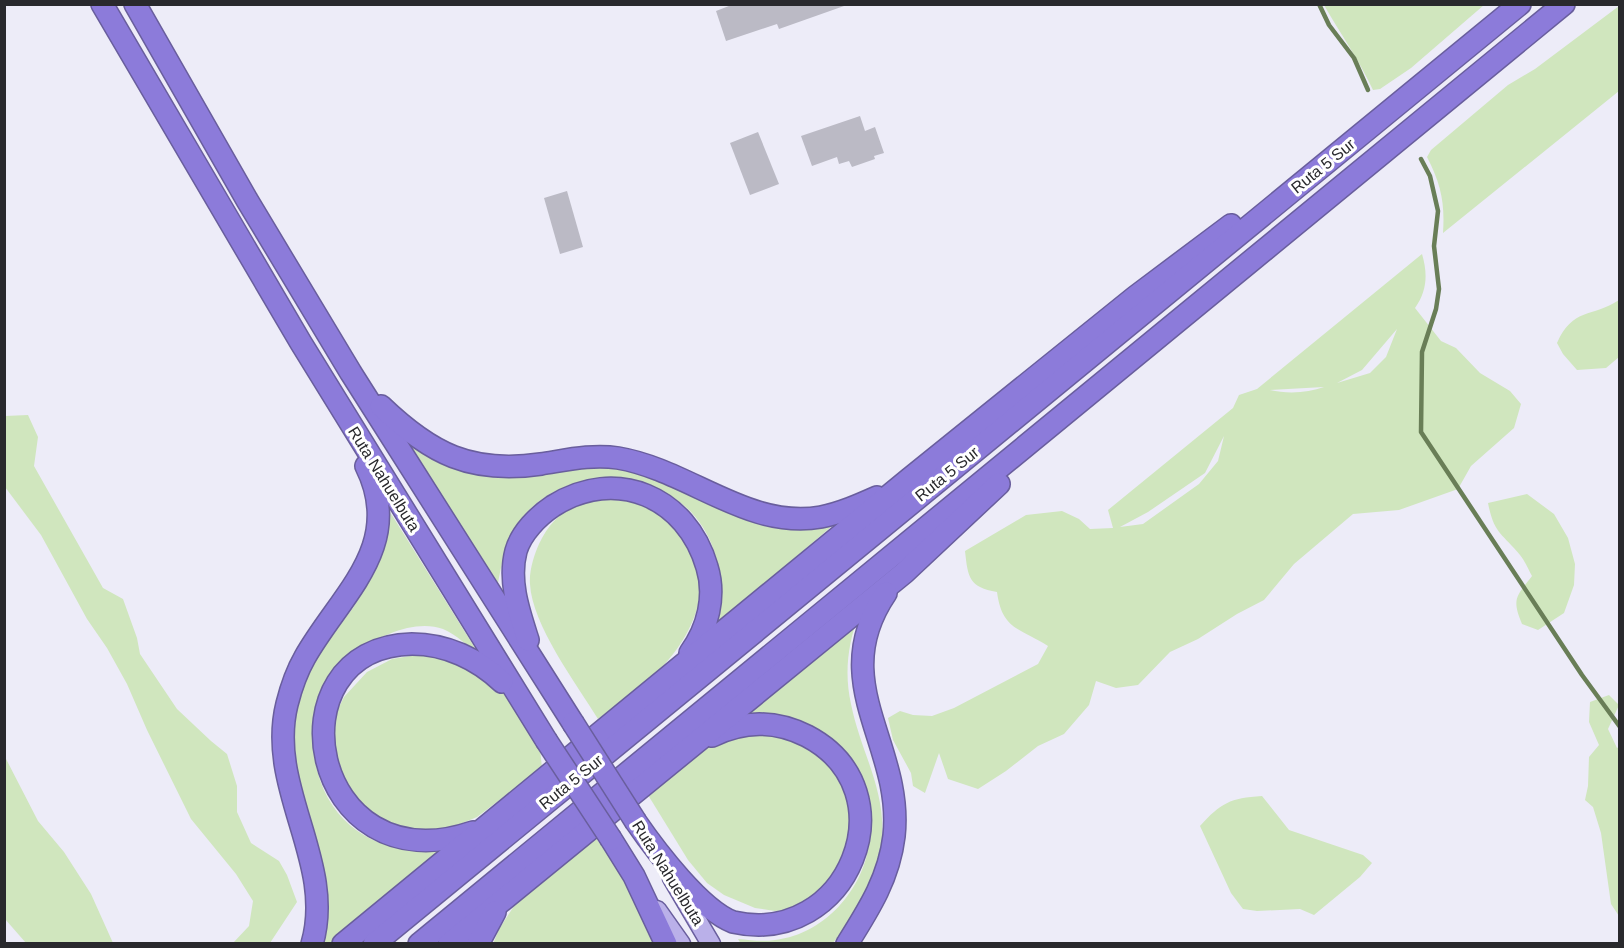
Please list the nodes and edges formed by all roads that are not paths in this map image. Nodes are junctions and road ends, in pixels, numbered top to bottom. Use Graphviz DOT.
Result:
graph roads {
  1 [pos="102,4"];
  2 [pos="135,4"];
  3 [pos="1520,4"];
  4 [pos="1564,4"];
  5 [pos="1342,151"];
  6 [pos="301,344"];
  7 [pos="351,373"];
  8 [pos="1075,405"];
  9 [pos="909,479"];
  10 [pos="904,573"];
  11 [pos="534,661"];
  12 [pos="682,666"];
  13 [pos="517,694"];
  14 [pos="682,752"];
  15 [pos="487,826"];
  16 [pos="655,850"];
  17 [pos="634,876"];
  18 [pos="524,881"];
  19 [pos="312,944"];
  20 [pos="343,944"];
  21 [pos="374,944"];
  22 [pos="418,944"];
  23 [pos="449,944"];
  24 [pos="478,944"];
  25 [pos="666,944"];
  26 [pos="681,944"];
  27 [pos="711,944"];
  28 [pos="846,944"];
  1 -- 6 [label="highway, Ruta Nahuelbuta"];
  2 -- 7 [label="highway, Ruta Nahuelbuta"];
  3 -- 5 [label="highway, Ruta 5 Sur"];
  4 -- 8 [label="highway, Ruta 5 Sur"];
  5 -- 9 [label="highway"];
  5 -- 21 [label="highway, Ruta 5 Sur"];
  6 -- 13 [label="highway, Ruta Nahuelbuta"];
  6 -- 19 [label="highway"];
  7 -- 9 [label="highway"];
  7 -- 11 [label="highway, Ruta Nahuelbuta"];
  8 -- 10 [label="highway"];
  8 -- 22 [label="highway, Ruta 5 Sur"];
  9 -- 12 [label="highway"];
  10 -- 14 [label="highway"];
  10 -- 28 [label="highway"];
  11 -- 12 [label="highway"];
  11 -- 16 [label="highway, Ruta Nahuelbuta, bridge"];
  12 -- 15 [label="highway"];
  13 -- 15 [label="highway"];
  13 -- 17 [label="highway, Ruta Nahuelbuta, bridge"];
  14 -- 16 [label="highway"];
  14 -- 18 [label="highway"];
  15 -- 20 [label="highway"];
  16 -- 27 [label="main road, Ruta Nahuelbuta"];
  17 -- 25 [label="highway"];
  17 -- 26 [label="main road, Ruta Nahuelbuta"];
  18 -- 23 [label="highway"];
  18 -- 24 [label="highway"];
}
